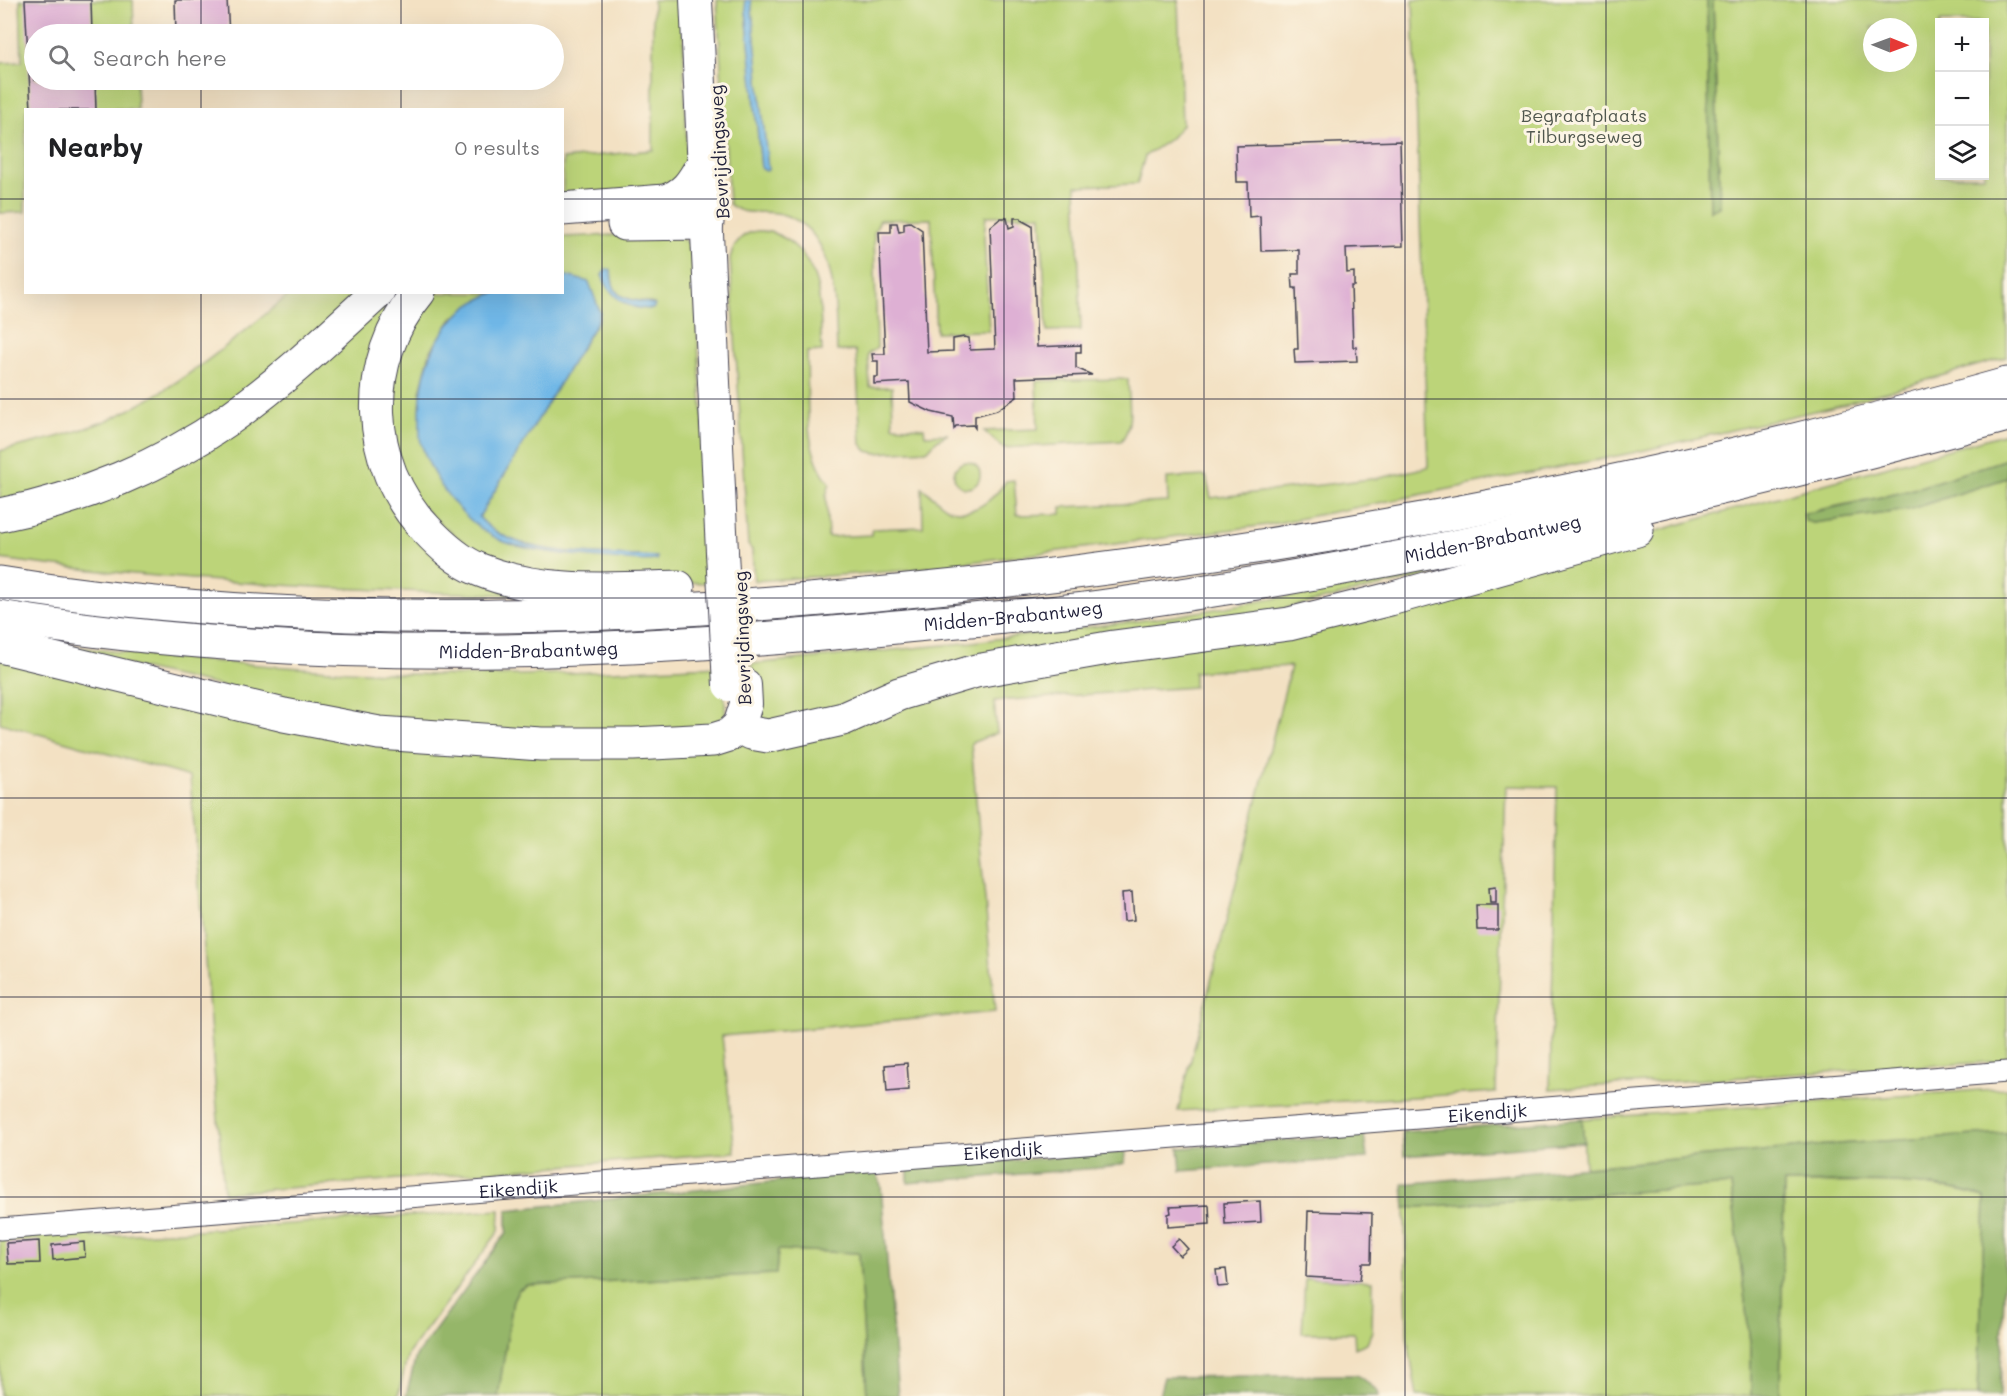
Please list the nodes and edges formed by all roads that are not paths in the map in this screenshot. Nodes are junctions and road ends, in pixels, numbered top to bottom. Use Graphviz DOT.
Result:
graph roads {
  1 [pos="696,0"];
  2 [pos="712,0"];
  3 [pos="704,162"];
  4 [pos="564,209"];
  5 [pos="706,223"];
  6 [pos="564,230"];
  7 [pos="376,294"];
  8 [pos="418,294"];
  9 [pos="2007,384"];
  10 [pos="2007,415"];
  11 [pos="1828,464"];
  12 [pos="0,515"];
  13 [pos="731,551"];
  14 [pos="0,583"];
  15 [pos="813,601"];
  16 [pos="0,617"];
  17 [pos="0,646"];
  18 [pos="739,726"];
  19 [pos="2007,1072"];
  20 [pos="0,1229"];
  1 -- 3 [label="main road, Bevrijdingsweg"];
  2 -- 13 [label="main road, Bevrijdingsweg"];
  3 -- 4 [label="highway"];
  3 -- 5 [label="main road, Bevrijdingsweg"];
  5 -- 6 [label="highway"];
  5 -- 13 [label="main road, Bevrijdingsweg"];
  7 -- 12 [label="highway"];
  8 -- 15 [label="highway"];
  9 -- 15 [label="highway, Midden-Brabantweg"];
  10 -- 11 [label="highway, Midden-Brabantweg"];
  11 -- 16 [label="highway, Midden-Brabantweg"];
  11 -- 18 [label="highway"];
  13 -- 18 [label="main road, Bevrijdingsweg, bridge"];
  14 -- 15 [label="highway, Midden-Brabantweg"];
  17 -- 18 [label="highway"];
  19 -- 20 [label="street, Eikendijk"];
}
